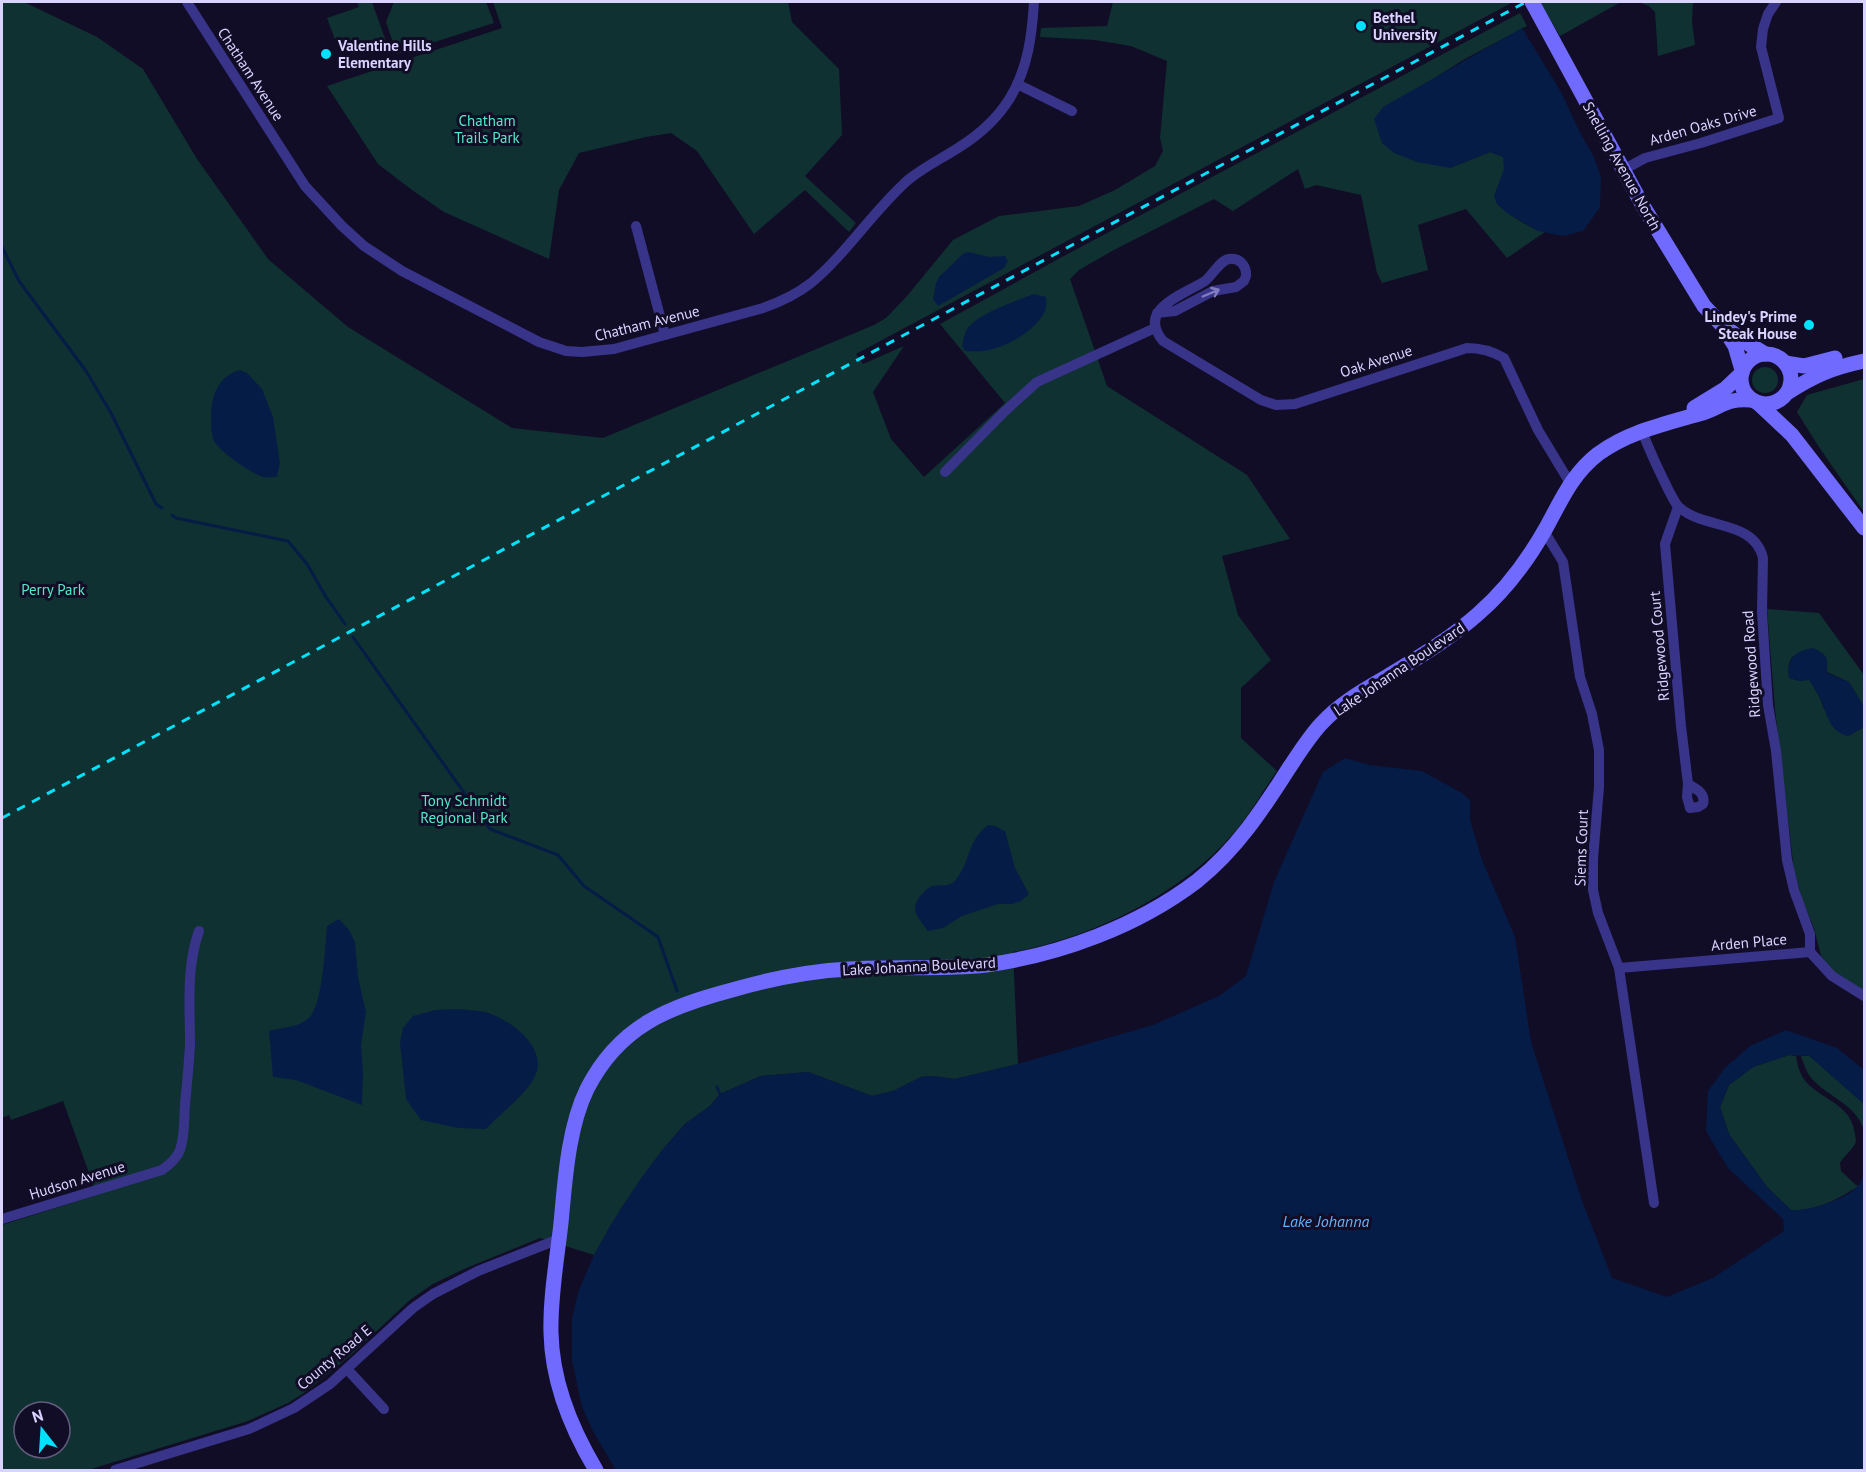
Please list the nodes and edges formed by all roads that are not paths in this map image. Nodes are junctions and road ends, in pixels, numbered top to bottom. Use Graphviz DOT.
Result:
graph roads {
  1 [pos="187,2"];
  2 [pos="1034,2"];
  3 [pos="1532,2"];
  4 [pos="1776,2"];
  5 [pos="1017,84"];
  6 [pos="1072,111"];
  7 [pos="1623,170"];
  8 [pos="636,226"];
  9 [pos="1156,313"];
  10 [pos="1721,324"];
  11 [pos="1155,328"];
  12 [pos="665,335"];
  13 [pos="1864,353"];
  14 [pos="1765,354"];
  15 [pos="1864,361"];
  16 [pos="1785,363"];
  17 [pos="1742,371"];
  18 [pos="1785,395"];
  19 [pos="1754,401"];
  20 [pos="1679,418"];
  21 [pos="1642,431"];
  22 [pos="1792,435"];
  23 [pos="945,472"];
  24 [pos="1570,483"];
  25 [pos="1678,507"];
  26 [pos="1864,528"];
  27 [pos="1544,531"];
  28 [pos="1688,784"];
  29 [pos="200,931"];
  30 [pos="1810,952"];
  31 [pos="1619,968"];
  32 [pos="1864,996"];
  33 [pos="1654,1203"];
  34 [pos="2,1219"];
  35 [pos="559,1239"];
  36 [pos="346,1369"];
  37 [pos="384,1409"];
  38 [pos="115,1470"];
  39 [pos="596,1470"];
  1 -- 12 [label="street, Chatham Avenue"];
  2 -- 5 [label="street, Chatham Avenue"];
  3 -- 7 [label="street, Snelling Avenue North"];
  4 -- 7 [label="street, Arden Oaks Drive"];
  5 -- 6 [label="street"];
  5 -- 12 [label="street, Chatham Avenue"];
  7 -- 10 [label="street, Snelling Avenue North"];
  8 -- 12 [label="street"];
  9 -- 9 [label="street, one-way"];
  9 -- 11 [label="street"];
  10 -- 14 [label="street, Snelling Avenue North"];
  10 -- 17 [label="street, Snelling Avenue North"];
  11 -- 23 [label="street"];
  11 -- 24 [label="street, Oak Avenue"];
  13 -- 16 [label="street"];
  14 -- 16 [label="street"];
  14 -- 17 [label="street"];
  15 -- 18 [label="street"];
  16 -- 18 [label="street"];
  17 -- 19 [label="street"];
  17 -- 20 [label="street, Lake Johanna Boulevard"];
  18 -- 19 [label="street"];
  18 -- 22 [label="street"];
  19 -- 20 [label="street, Lake Johanna Boulevard"];
  19 -- 22 [label="street"];
  20 -- 21 [label="street, Lake Johanna Boulevard"];
  21 -- 24 [label="street, Lake Johanna Boulevard"];
  21 -- 25 [label="street"];
  22 -- 26 [label="street"];
  24 -- 27 [label="street, Lake Johanna Boulevard"];
  25 -- 28 [label="street, Ridgewood Court"];
  25 -- 30 [label="street, Ridgewood Road"];
  27 -- 31 [label="street, Siems Court"];
  27 -- 35 [label="street, Lake Johanna Boulevard"];
  29 -- 34 [label="street, Hudson Avenue"];
  30 -- 31 [label="street, Arden Place"];
  30 -- 32 [label="street"];
  31 -- 33 [label="street, Siems Court"];
  35 -- 36 [label="street, County Road E"];
  35 -- 39 [label="street, Lake Johanna Boulevard"];
  36 -- 37 [label="street"];
  36 -- 38 [label="street, County Road E"];
}
